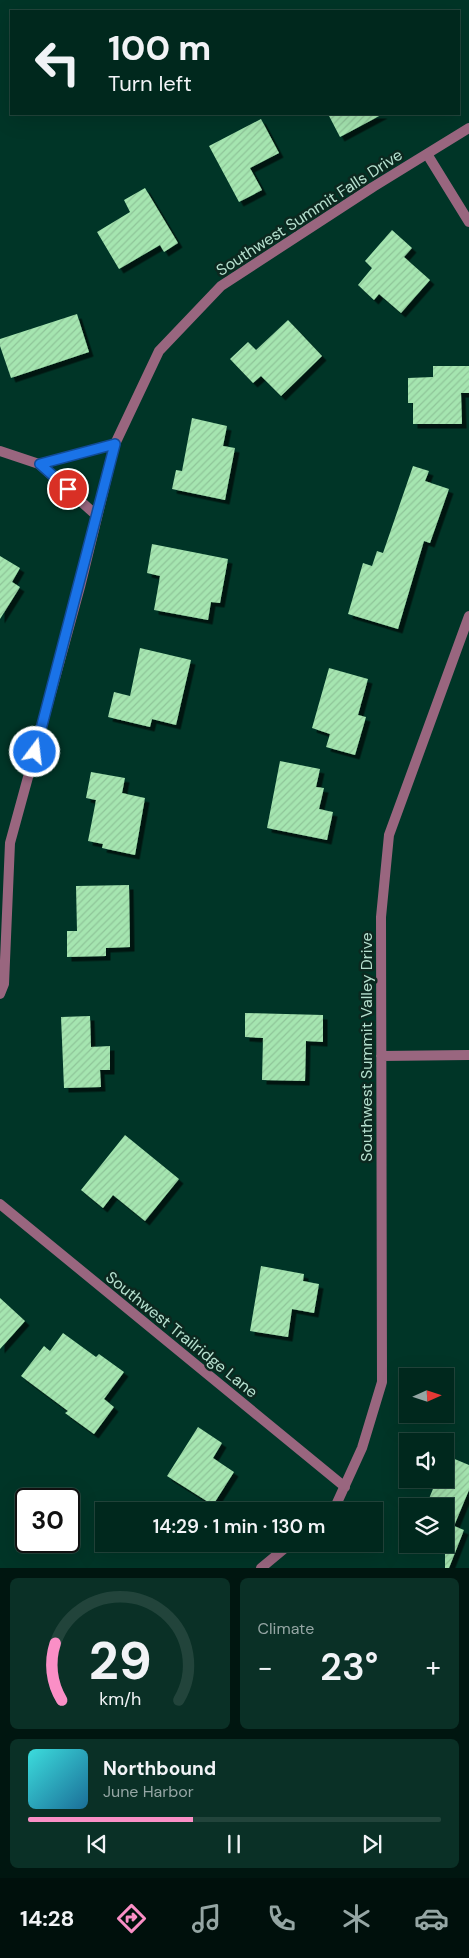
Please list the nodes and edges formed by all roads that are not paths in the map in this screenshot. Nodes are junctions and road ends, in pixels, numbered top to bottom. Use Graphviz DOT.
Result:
graph roads {
  1 [pos="469,128"];
  2 [pos="426,154"];
  3 [pos="469,222"];
  4 [pos="115,444"];
  5 [pos="0,451"];
  6 [pos="40,464"];
  7 [pos="96,515"];
  8 [pos="469,616"];
  9 [pos="0,994"];
  10 [pos="469,1055"];
  11 [pos="381,1056"];
  12 [pos="0,1204"];
  13 [pos="345,1487"];
  14 [pos="338,1502"];
  15 [pos="280,1552"];
  16 [pos="260,1568"];
  1 -- 2 [label="street, Southwest Summit Falls Drive"];
  2 -- 3 [label="street"];
  2 -- 4 [label="street, Southwest Summit Falls Drive"];
  4 -- 6 [label="street"];
  4 -- 7 [label="street, Southwest Summit Falls Drive"];
  5 -- 6 [label="street"];
  6 -- 7 [label="street"];
  7 -- 9 [label="street, Southwest Summit Falls Drive"];
  8 -- 11 [label="street, Southwest Summit Valley Drive"];
  10 -- 11 [label="street"];
  11 -- 13 [label="street, Southwest Summit Valley Drive"];
  12 -- 13 [label="street, Southwest Trailridge Lane"];
  13 -- 14 [label="street, Southwest Summit Valley Drive"];
  15 -- 16 [label="street"];
}
